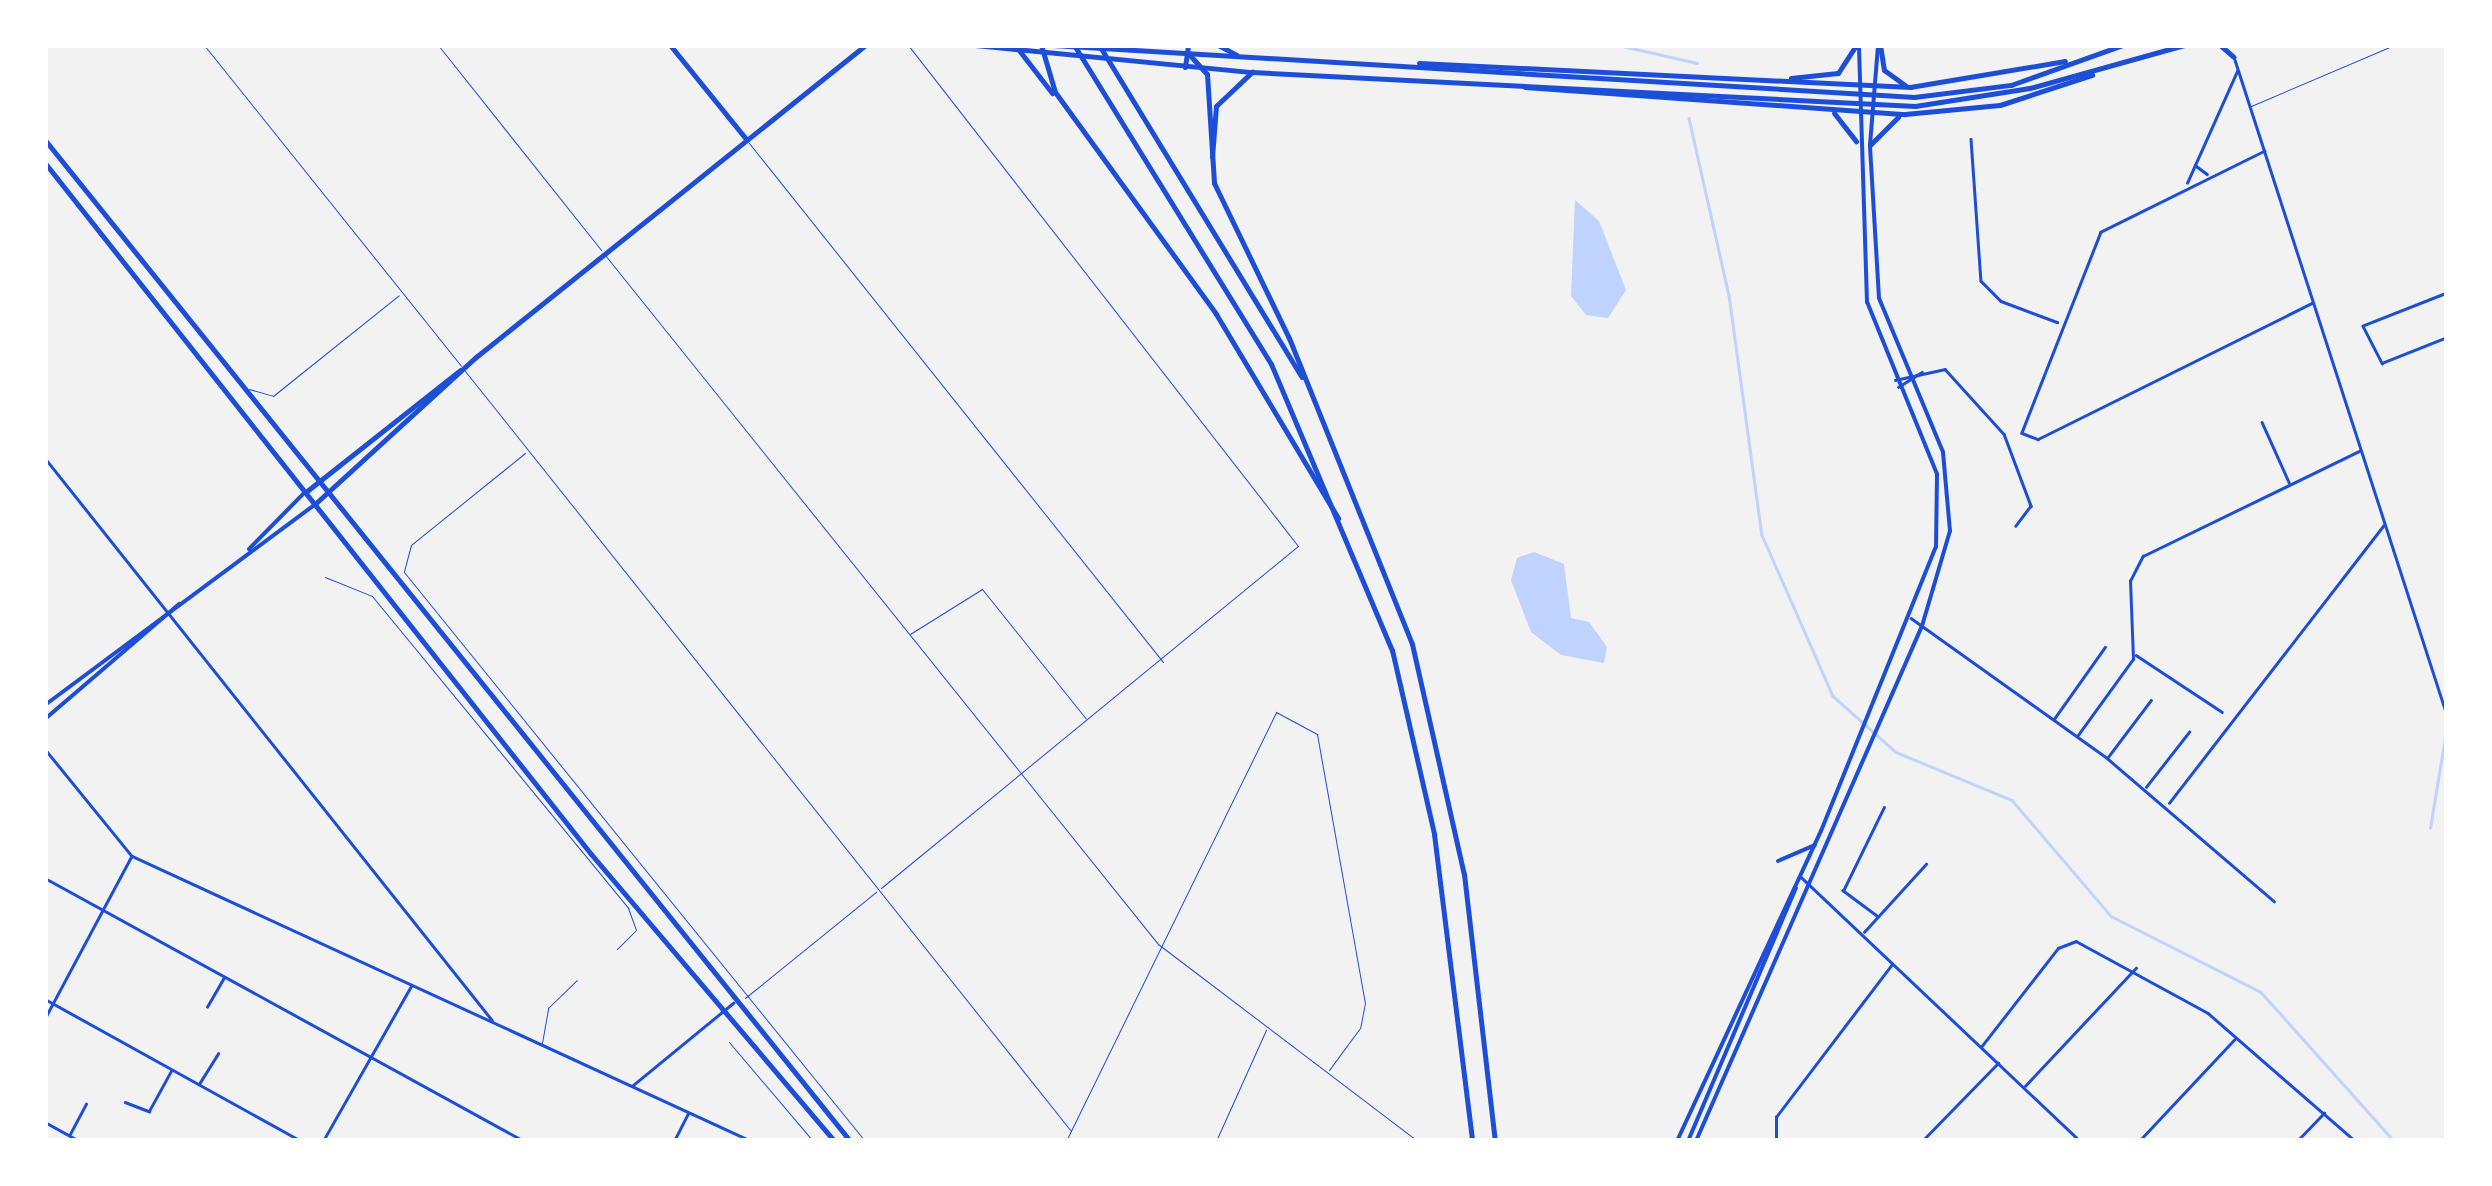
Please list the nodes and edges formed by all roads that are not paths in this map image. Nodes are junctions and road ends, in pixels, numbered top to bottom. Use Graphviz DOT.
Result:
graph roads {
  1 [pos="204,45"];
  2 [pos="438,45"];
  3 [pos="670,45"];
  4 [pos="865,45"];
  5 [pos="908,45"];
  6 [pos="975,45"];
  7 [pos="1015,45"];
  8 [pos="1041,45"];
  9 [pos="1052,45"];
  10 [pos="1074,45"];
  11 [pos="1098,45"];
  12 [pos="1218,45"];
  13 [pos="1858,45"];
  14 [pos="1879,45"];
  15 [pos="2123,45"];
  16 [pos="2184,45"];
  17 [pos="2220,45"];
  18 [pos="2230,45"];
  19 [pos="2394,45"];
  20 [pos="1187,49"];
  21 [pos="1022,55"];
  22 [pos="1237,55"];
  23 [pos="1045,57"];
  24 [pos="2234,57"];
  25 [pos="2076,60"];
  26 [pos="1371,62"];
  27 [pos="1185,66"];
  28 [pos="2120,66"];
  29 [pos="1206,68"];
  30 [pos="2238,70"];
  31 [pos="1252,72"];
  32 [pos="1748,78"];
  33 [pos="1487,84"];
  34 [pos="1855,84"];
  35 [pos="1874,84"];
  36 [pos="1910,87"];
  37 [pos="2250,106"];
  38 [pos="1827,110"];
  39 [pos="1855,112"];
  40 [pos="1872,113"];
  41 [pos="1905,114"];
  42 [pos="1971,139"];
  43 [pos="45,140"];
  44 [pos="747,140"];
  45 [pos="1856,141"];
  46 [pos="1870,146"];
  47 [pos="2265,151"];
  48 [pos="1103,159"];
  49 [pos="45,163"];
  50 [pos="2195,165"];
  51 [pos="2208,175"];
  52 [pos="1214,184"];
  53 [pos="2186,186"];
  54 [pos="604,254"];
  55 [pos="401,293"];
  56 [pos="2447,293"];
  57 [pos="2312,303"];
  58 [pos="2059,323"];
  59 [pos="2447,338"];
  60 [pos="212,351"];
  61 [pos="462,368"];
  62 [pos="1926,369"];
  63 [pos="1909,372"];
  64 [pos="1895,380"];
  65 [pos="1913,380"];
  66 [pos="1898,387"];
  67 [pos="1311,392"];
  68 [pos="396,419"];
  69 [pos="2262,422"];
  70 [pos="404,427"];
  71 [pos="2359,450"];
  72 [pos="528,451"];
  73 [pos="45,458"];
  74 [pos="317,482"];
  75 [pos="2290,483"];
  76 [pos="307,491"];
  77 [pos="327,494"];
  78 [pos="316,503"];
  79 [pos="2385,524"];
  80 [pos="2016,526"];
  81 [pos="1352,543"];
  82 [pos="250,549"];
  83 [pos="325,577"];
  84 [pos="182,600"];
  85 [pos="165,608"];
  86 [pos="170,614"];
  87 [pos="1911,618"];
  88 [pos="1922,626"];
  89 [pos="908,636"];
  90 [pos="2106,647"];
  91 [pos="2134,654"];
  92 [pos="1163,662"];
  93 [pos="2151,700"];
  94 [pos="45,705"];
  95 [pos="2222,712"];
  96 [pos="2447,715"];
  97 [pos="45,719"];
  98 [pos="2054,719"];
  99 [pos="1088,722"];
  100 [pos="2189,732"];
  101 [pos="2077,736"];
  102 [pos="45,749"];
  103 [pos="2107,758"];
  104 [pos="1019,776"];
  105 [pos="2145,788"];
  106 [pos="1884,806"];
  107 [pos="2167,806"];
  108 [pos="1814,845"];
  109 [pos="132,856"];
  110 [pos="1778,861"];
  111 [pos="1926,864"];
  112 [pos="1800,877"];
  113 [pos="45,878"];
  114 [pos="1812,883"];
  115 [pos="878,890"];
  116 [pos="2274,901"];
  117 [pos="103,910"];
  118 [pos="1878,917"];
  119 [pos="1863,933"];
  120 [pos="1158,944"];
  121 [pos="617,950"];
  122 [pos="1892,963"];
  123 [pos="2136,968"];
  124 [pos="224,977"];
  125 [pos="577,980"];
  126 [pos="412,984"];
  127 [pos="745,998"];
  128 [pos="45,999"];
  129 [pos="733,1003"];
  130 [pos="53,1004"];
  131 [pos="207,1006"];
  132 [pos="724,1012"];
  133 [pos="45,1018"];
  134 [pos="494,1022"];
  135 [pos="1267,1027"];
  136 [pos="2236,1038"];
  137 [pos="729,1042"];
  138 [pos="542,1044"];
  139 [pos="1981,1047"];
  140 [pos="218,1052"];
  141 [pos="371,1058"];
  142 [pos="1998,1062"];
  143 [pos="172,1070"];
  144 [pos="1327,1072"];
  145 [pos="199,1084"];
  146 [pos="631,1088"];
  147 [pos="2024,1088"];
  148 [pos="125,1102"];
  149 [pos="86,1104"];
  150 [pos="689,1112"];
  151 [pos="2325,1112"];
  152 [pos="45,1122"];
  153 [pos="1071,1131"];
  154 [pos="69,1135"];
  155 [pos="1928,1135"];
  156 [pos="79,1141"];
  157 [pos="301,1141"];
  158 [pos="324,1141"];
  159 [pos="524,1141"];
  160 [pos="674,1141"];
  161 [pos="752,1141"];
  162 [pos="813,1141"];
  163 [pos="834,1141"];
  164 [pos="850,1141"];
  165 [pos="865,1141"];
  166 [pos="1066,1141"];
  167 [pos="1216,1141"];
  168 [pos="1418,1141"];
  169 [pos="1472,1141"];
  170 [pos="1495,1141"];
  171 [pos="1677,1141"];
  172 [pos="1688,1141"];
  173 [pos="1696,1141"];
  174 [pos="1776,1141"];
  175 [pos="1922,1141"];
  176 [pos="1934,1141"];
  177 [pos="2080,1141"];
  178 [pos="2139,1141"];
  179 [pos="2297,1141"];
  180 [pos="2355,1141"];
  1 -- 55 [label="lane"];
  2 -- 54 [label="lane"];
  3 -- 44 [label="main road"];
  4 -- 44 [label="main road"];
  5 -- 92 [label="lane"];
  6 -- 21 [label="main road"];
  7 -- 21 [label="main road"];
  8 -- 23 [label="main road"];
  9 -- 20 [label="main road"];
  10 -- 81 [label="main road"];
  11 -- 67 [label="main road"];
  12 -- 22 [label="main road"];
  13 -- 32 [label="main road"];
  13 -- 34 [label="main road"];
  14 -- 35 [label="main road"];
  14 -- 36 [label="main road"];
  15 -- 25 [label="main road"];
  16 -- 28 [label="main road"];
  17 -- 24 [label="main road"];
  18 -- 24 [label="street"];
  19 -- 37 [label="lane"];
  20 -- 22 [label="main road"];
  20 -- 27 [label="main road"];
  20 -- 29 [label="main road"];
  21 -- 23 [label="main road"];
  21 -- 48 [label="main road"];
  22 -- 26 [label="main road"];
  23 -- 27 [label="main road"];
  23 -- 48 [label="main road"];
  24 -- 30 [label="street"];
  25 -- 26 [label="main road"];
  25 -- 36 [label="main road"];
  26 -- 32 [label="main road"];
  27 -- 29 [label="main road"];
  28 -- 33 [label="main road"];
  28 -- 41 [label="main road"];
  29 -- 31 [label="main road"];
  29 -- 52 [label="main road"];
  30 -- 37 [label="street"];
  30 -- 50 [label="street"];
  31 -- 33 [label="main road"];
  31 -- 52 [label="main road"];
  32 -- 34 [label="main road"];
  33 -- 38 [label="main road"];
  34 -- 35 [label="main road"];
  34 -- 39 [label="main road"];
  35 -- 36 [label="main road"];
  35 -- 40 [label="main road"];
  37 -- 47 [label="street"];
  38 -- 39 [label="main road"];
  38 -- 45 [label="main road"];
  39 -- 40 [label="main road"];
  39 -- 45 [label="main road"];
  40 -- 41 [label="main road"];
  40 -- 46 [label="main road"];
  41 -- 46 [label="main road"];
  42 -- 58 [label="street"];
  43 -- 60 [label="main road"];
  44 -- 54 [label="main road"];
  44 -- 92 [label="lane"];
  45 -- 64 [label="main road"];
  46 -- 63 [label="main road"];
  47 -- 51 [label="street"];
  47 -- 57 [label="street"];
  48 -- 81 [label="main road"];
  49 -- 76 [label="main road"];
  50 -- 51 [label="street"];
  50 -- 53 [label="street"];
  51 -- 53 [label="street"];
  52 -- 67 [label="main road"];
  53 -- 58 [label="street"];
  54 -- 61 [label="main road"];
  54 -- 89 [label="lane"];
  55 -- 60 [label="lane"];
  55 -- 61 [label="lane"];
  56 -- 59 [label="street"];
  57 -- 58 [label="street"];
  57 -- 71 [label="street"];
  60 -- 74 [label="main road"];
  61 -- 68 [label="main road"];
  61 -- 70 [label="main road"];
  61 -- 72 [label="lane"];
  62 -- 63 [label="street"];
  62 -- 65 [label="street"];
  62 -- 80 [label="street"];
  63 -- 64 [label="street"];
  63 -- 65 [label="main road"];
  64 -- 66 [label="main road"];
  65 -- 66 [label="street"];
  65 -- 88 [label="main road"];
  66 -- 87 [label="main road"];
  67 -- 170 [label="main road"];
  68 -- 70 [label="main road"];
  68 -- 74 [label="main road"];
  69 -- 75 [label="street"];
  70 -- 77 [label="main road"];
  71 -- 75 [label="street"];
  71 -- 79 [label="street"];
  72 -- 115 [label="lane"];
  72 -- 127 [label="lane"];
  73 -- 85 [label="street"];
  74 -- 76 [label="main road"];
  74 -- 77 [label="main road"];
  75 -- 91 [label="street"];
  76 -- 78 [label="main road"];
  76 -- 82 [label="main road"];
  77 -- 78 [label="main road"];
  77 -- 129 [label="main road"];
  78 -- 82 [label="main road"];
  78 -- 132 [label="main road"];
  79 -- 96 [label="street"];
  79 -- 107 [label="street"];
  81 -- 169 [label="main road"];
  82 -- 84 [label="main road"];
  83 -- 121 [label="lane"];
  84 -- 85 [label="main road"];
  84 -- 86 [label="main road"];
  85 -- 86 [label="street"];
  85 -- 94 [label="main road"];
  86 -- 97 [label="main road"];
  86 -- 134 [label="street"];
  87 -- 88 [label="street"];
  87 -- 108 [label="main road"];
  88 -- 98 [label="street"];
  88 -- 114 [label="main road"];
  89 -- 99 [label="lane"];
  89 -- 104 [label="lane"];
  90 -- 98 [label="street"];
  91 -- 95 [label="street"];
  91 -- 101 [label="street"];
  92 -- 99 [label="lane"];
  93 -- 103 [label="street"];
  98 -- 101 [label="street"];
  99 -- 104 [label="lane"];
  100 -- 105 [label="street"];
  101 -- 103 [label="street"];
  102 -- 109 [label="street"];
  103 -- 105 [label="street"];
  104 -- 115 [label="lane"];
  104 -- 120 [label="lane"];
  105 -- 107 [label="street"];
  106 -- 118 [label="street"];
  107 -- 116 [label="street"];
  108 -- 110 [label="main road"];
  108 -- 112 [label="main road"];
  109 -- 117 [label="street"];
  109 -- 126 [label="street"];
  111 -- 118 [label="street"];
  112 -- 114 [label="street"];
  112 -- 171 [label="main road"];
  112 -- 172 [label="main road"];
  113 -- 117 [label="street"];
  114 -- 119 [label="street"];
  114 -- 173 [label="main road"];
  115 -- 127 [label="lane"];
  115 -- 153 [label="lane"];
  117 -- 124 [label="street"];
  117 -- 130 [label="street"];
  118 -- 119 [label="street"];
  119 -- 122 [label="street"];
  120 -- 135 [label="lane"];
  120 -- 144 [label="lane"];
  120 -- 153 [label="lane"];
  122 -- 139 [label="street"];
  122 -- 174 [label="street"];
  123 -- 136 [label="street"];
  123 -- 139 [label="street"];
  123 -- 147 [label="street"];
  124 -- 131 [label="street"];
  124 -- 141 [label="street"];
  125 -- 138 [label="lane"];
  126 -- 134 [label="street"];
  126 -- 141 [label="street"];
  127 -- 165 [label="lane"];
  128 -- 130 [label="street"];
  129 -- 132 [label="street"];
  129 -- 164 [label="main road"];
  130 -- 133 [label="street"];
  130 -- 143 [label="street"];
  132 -- 146 [label="street"];
  132 -- 163 [label="main road"];
  134 -- 138 [label="street"];
  135 -- 144 [label="lane"];
  135 -- 167 [label="lane"];
  136 -- 151 [label="street"];
  136 -- 178 [label="street"];
  137 -- 162 [label="lane"];
  138 -- 146 [label="street"];
  139 -- 142 [label="street"];
  140 -- 145 [label="street"];
  141 -- 158 [label="street"];
  141 -- 159 [label="street"];
  142 -- 147 [label="street"];
  142 -- 155 [label="street"];
  143 -- 145 [label="street"];
  143 -- 148 [label="street"];
  144 -- 168 [label="lane"];
  145 -- 157 [label="street"];
  146 -- 150 [label="street"];
  147 -- 177 [label="street"];
  149 -- 154 [label="street"];
  150 -- 160 [label="street"];
  150 -- 161 [label="street"];
  151 -- 179 [label="street"];
  151 -- 180 [label="street"];
  152 -- 154 [label="street"];
  153 -- 166 [label="lane"];
  154 -- 156 [label="street"];
  155 -- 175 [label="street"];
  155 -- 176 [label="street"];
}
